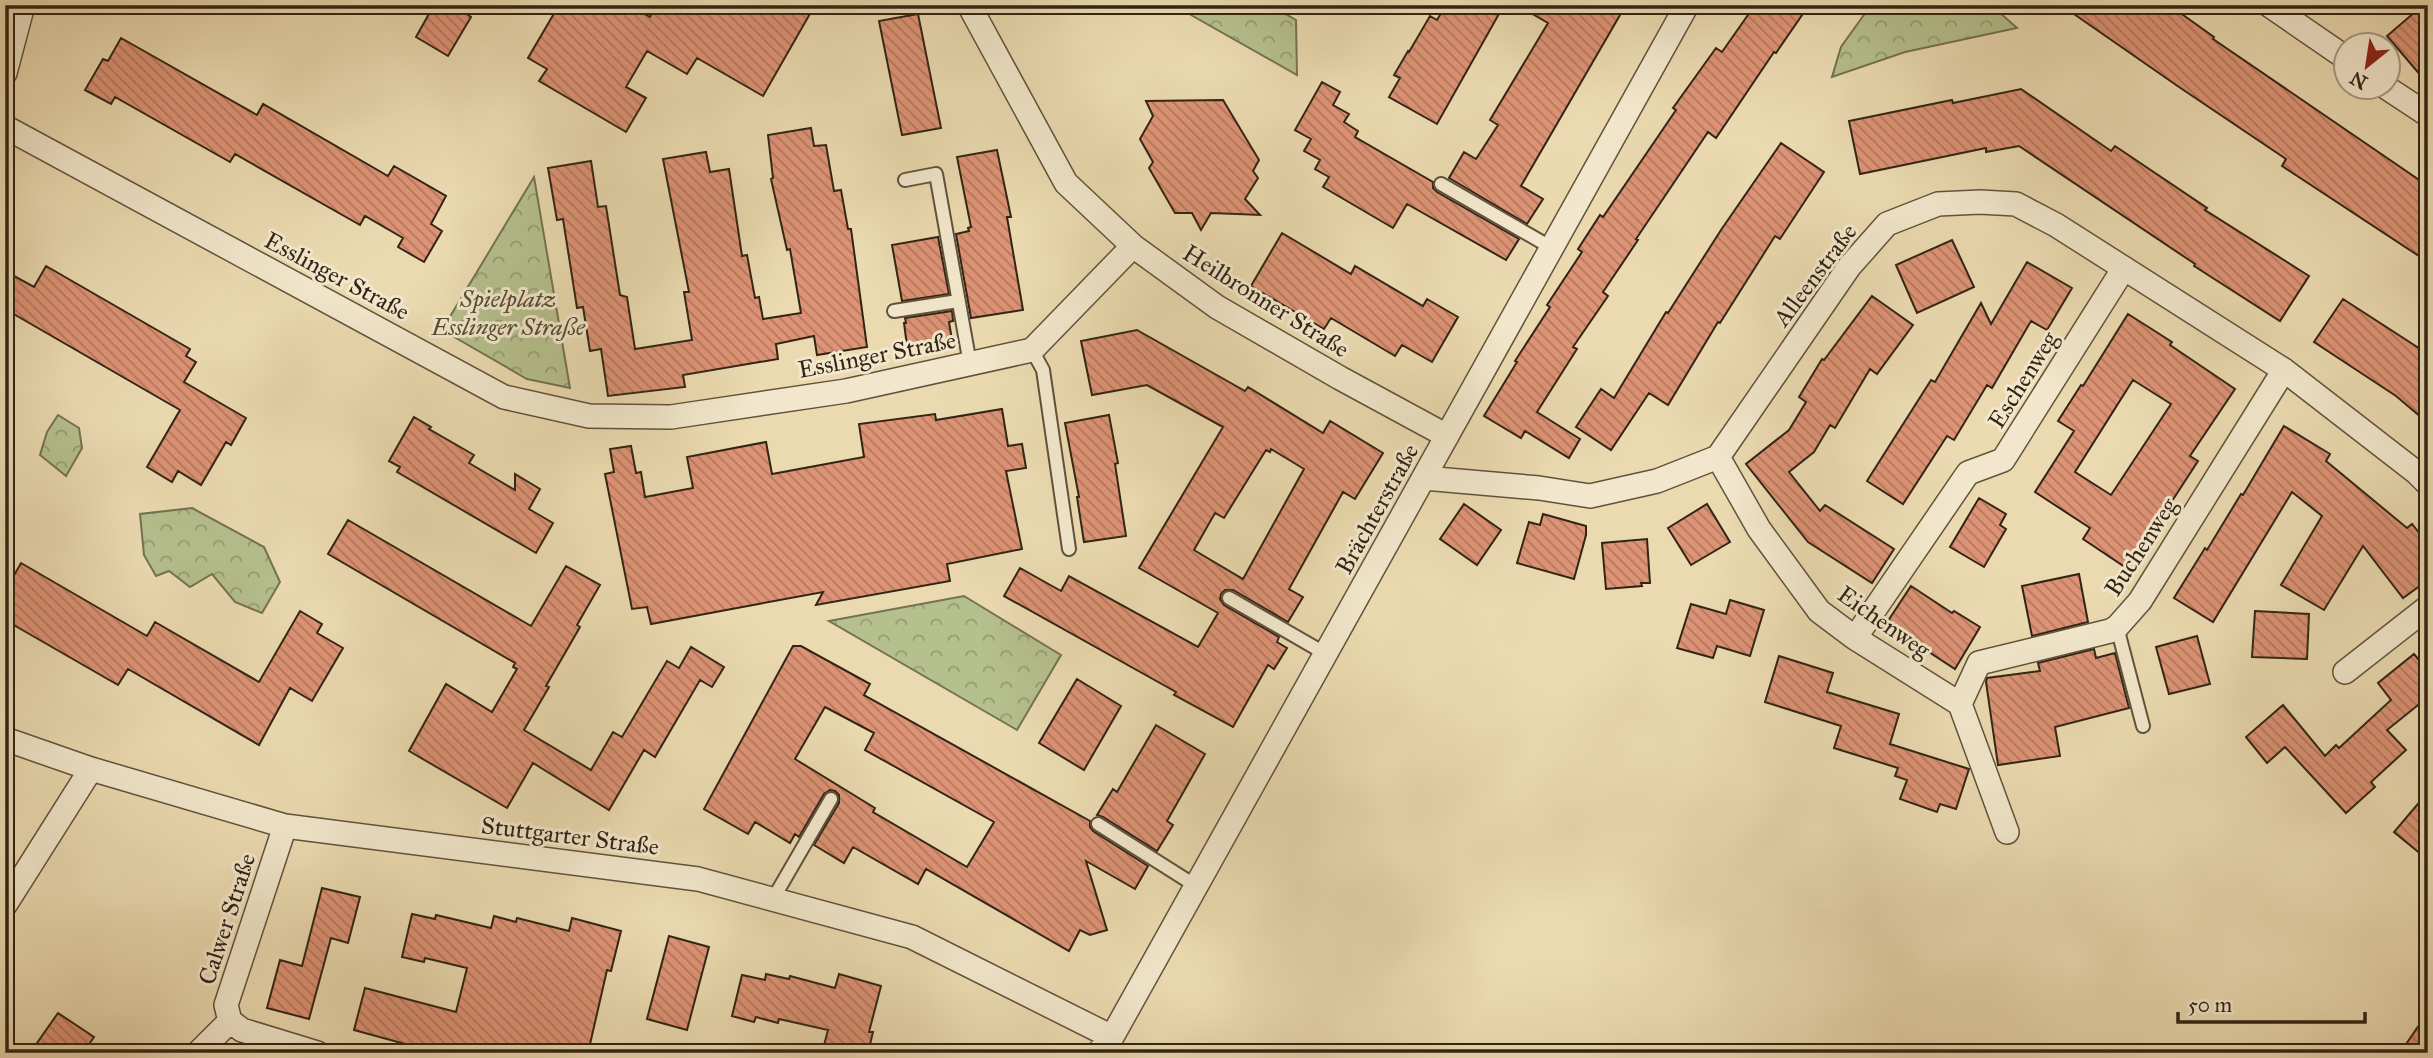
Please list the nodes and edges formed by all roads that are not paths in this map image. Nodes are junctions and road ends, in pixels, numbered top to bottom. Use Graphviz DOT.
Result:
graph roads {
  1 [pos="23,5"];
  2 [pos="969,5"];
  3 [pos="1687,5"];
  4 [pos="2269,5"];
  5 [pos="2332,48"];
  6 [pos="5,73"];
  7 [pos="2402,97"];
  8 [pos="2428,115"];
  9 [pos="5,127"];
  10 [pos="905,180"];
  11 [pos="1441,184"];
  12 [pos="1133,246"];
  13 [pos="1552,248"];
  14 [pos="2124,268"];
  15 [pos="958,301"];
  16 [pos="894,311"];
  17 [pos="1032,350"];
  18 [pos="970,363"];
  19 [pos="2284,370"];
  20 [pos="1447,436"];
  21 [pos="1718,457"];
  22 [pos="1424,478"];
  23 [pos="2428,484"];
  24 [pos="1069,550"];
  25 [pos="1229,597"];
  26 [pos="2428,607"];
  27 [pos="2118,626"];
  28 [pos="1855,638"];
  29 [pos="1326,654"];
  30 [pos="2345,672"];
  31 [pos="1960,704"];
  32 [pos="2143,726"];
  33 [pos="5,739"];
  34 [pos="91,769"];
  35 [pos="831,799"];
  36 [pos="1098,824"];
  37 [pos="285,826"];
  38 [pos="2007,832"];
  39 [pos="1196,886"];
  40 [pos="773,899"];
  41 [pos="5,905"];
  42 [pos="230,1021"];
  43 [pos="1105,1045"];
  44 [pos="285,1048"];
  45 [pos="198,1053"];
  46 [pos="317,1053"];
  1 -- 6 [label="street"];
  2 -- 12 [label="street, Heilbronner Straße"];
  3 -- 13 [label="street, Brächterstraße"];
  4 -- 5 [label="street"];
  7 -- 8 [label="street"];
  9 -- 18 [label="street, Esslinger Straße"];
  10 -- 15 [label="lane"];
  11 -- 13 [label="lane"];
  12 -- 17 [label="street"];
  12 -- 20 [label="street, Heilbronner Straße"];
  13 -- 20 [label="street, Brächterstraße"];
  14 -- 19 [label="street, Alleenstraße"];
  14 -- 21 [label="street, Alleenstraße"];
  14 -- 28 [label="street, Eschenweg"];
  15 -- 16 [label="lane"];
  15 -- 18 [label="lane"];
  17 -- 18 [label="street, Esslinger Straße"];
  17 -- 24 [label="lane"];
  19 -- 23 [label="street, Alleenstraße"];
  19 -- 27 [label="street, Buchenweg"];
  20 -- 22 [label="street, Brächterstraße"];
  21 -- 22 [label="street"];
  21 -- 28 [label="street, Eichenweg"];
  22 -- 29 [label="street, Brächterstraße"];
  25 -- 29 [label="lane"];
  26 -- 30 [label="street"];
  27 -- 31 [label="street, Buchenweg"];
  27 -- 32 [label="lane"];
  28 -- 31 [label="street, Eichenweg"];
  29 -- 39 [label="street, Brächterstraße"];
  31 -- 38 [label="street"];
  33 -- 34 [label="street, Stuttgarter Straße"];
  34 -- 37 [label="street, Stuttgarter Straße"];
  34 -- 41 [label="street"];
  35 -- 40 [label="lane"];
  36 -- 39 [label="lane"];
  37 -- 40 [label="street, Stuttgarter Straße"];
  37 -- 42 [label="street, Calwer Straße"];
  39 -- 43 [label="street, Brächterstraße"];
  40 -- 43 [label="street, Stuttgarter Straße"];
  42 -- 44 [label="street, Calwer Straße"];
  42 -- 45 [label="street"];
  44 -- 46 [label="street, Calwer Straße"];
}
